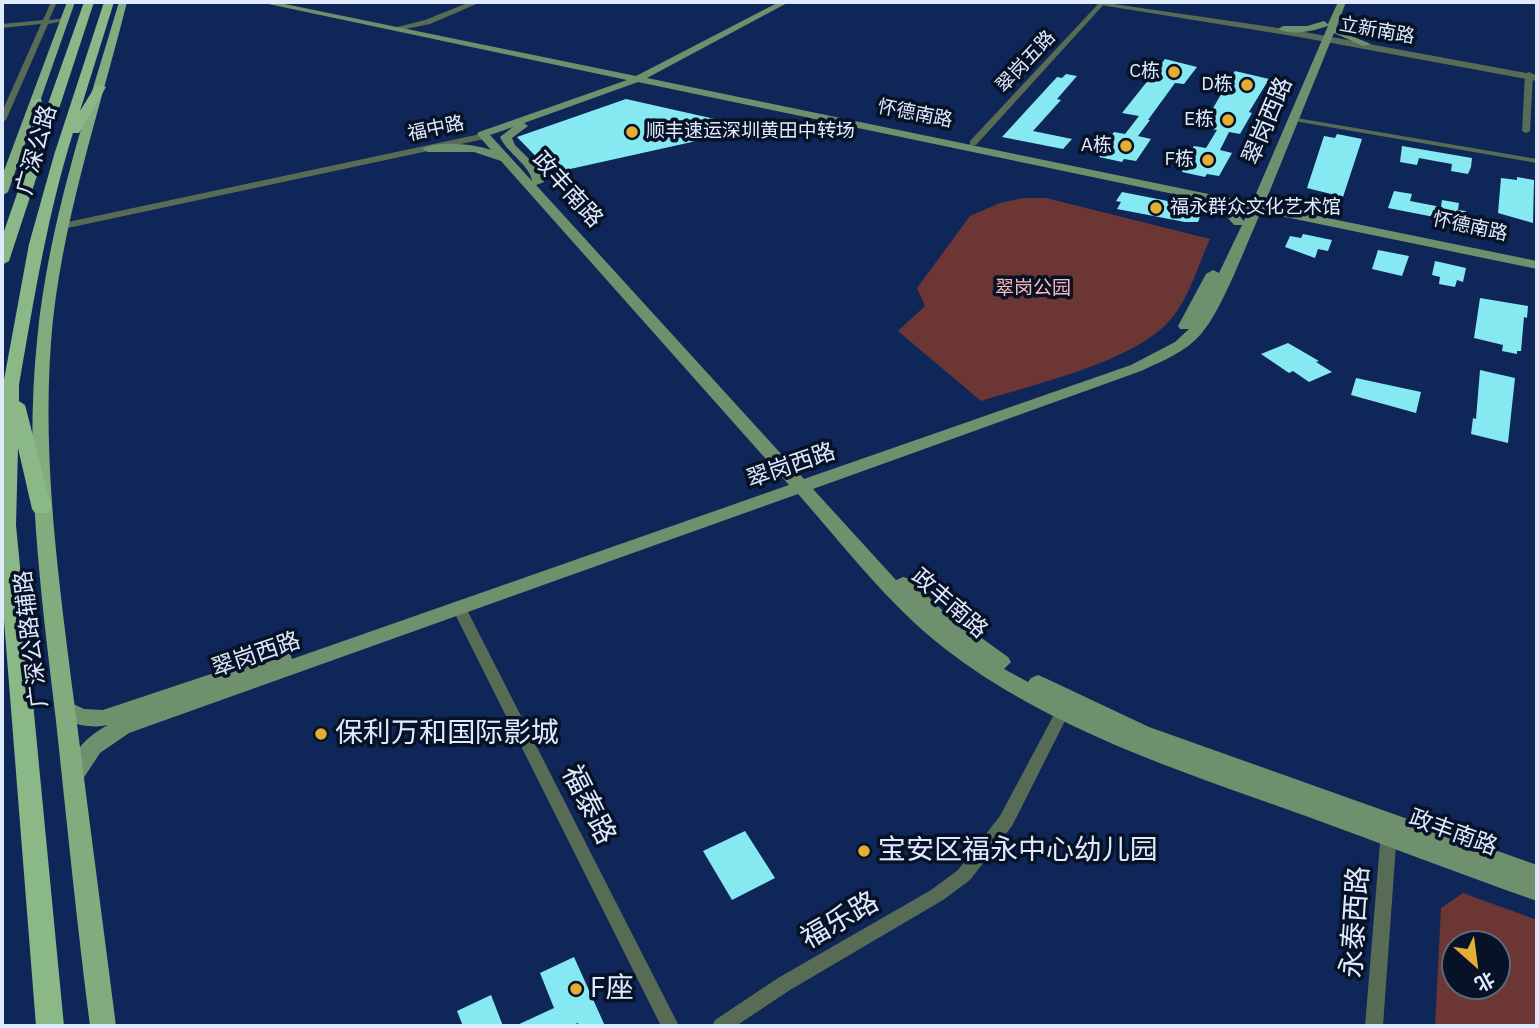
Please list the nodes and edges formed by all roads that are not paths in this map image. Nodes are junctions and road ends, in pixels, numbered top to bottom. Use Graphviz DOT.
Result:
graph roads {
  1 [pos="54,2"];
  2 [pos="71,2"];
  3 [pos="89,2"];
  4 [pos="109,2"];
  5 [pos="123,2"];
  6 [pos="248,2"];
  7 [pos="263,2"];
  8 [pos="285,2"];
  9 [pos="477,2"];
  10 [pos="485,2"];
  11 [pos="785,2"];
  12 [pos="794,2"];
  13 [pos="1086,2"];
  14 [pos="1334,2"];
  15 [pos="1342,2"];
  16 [pos="1102,3"];
  17 [pos="307,12"];
  18 [pos="66,20"];
  19 [pos="44,22"];
  20 [pos="2,26"];
  21 [pos="401,27"];
  22 [pos="1282,30"];
  23 [pos="429,32"];
  24 [pos="1323,37"];
  25 [pos="1363,44"];
  26 [pos="671,65"];
  27 [pos="599,68"];
  28 [pos="583,70"];
  29 [pos="1533,76"];
  30 [pos="642,79"];
  31 [pos="100,88"];
  32 [pos="697,90"];
  33 [pos="604,94"];
  34 [pos="37,100"];
  35 [pos="1294,119"];
  36 [pos="2,120"];
  37 [pos="534,120"];
  38 [pos="1526,131"];
  39 [pos="488,133"];
  40 [pos="973,143"];
  41 [pos="39,144"];
  42 [pos="428,149"];
  43 [pos="60,155"];
  44 [pos="1537,160"];
  45 [pos="515,169"];
  46 [pos="538,182"];
  47 [pos="1186,191"];
  48 [pos="2,192"];
  49 [pos="1253,202"];
  50 [pos="1238,222"];
  51 [pos="64,224"];
  52 [pos="1537,259"];
  53 [pos="2,261"];
  54 [pos="1537,265"];
  55 [pos="11,385"];
  56 [pos="803,481"];
  57 [pos="42,509"];
  58 [pos="459,608"];
  59 [pos="164,705"];
  60 [pos="65,708"];
  61 [pos="1063,711"];
  62 [pos="73,776"];
  63 [pos="1390,829"];
  64 [pos="1537,875"];
  65 [pos="1537,890"];
  66 [pos="50,1026"];
  67 [pos="103,1026"];
  68 [pos="670,1026"];
  69 [pos="721,1026"];
  70 [pos="1374,1026"];
  1 -- 19 [label="street"];
  2 -- 18 [label="main road"];
  3 -- 41 [label="highway, 广深公路"];
  4 -- 43 [label="highway, 广深公路"];
  5 -- 31 [label="main road, 广深公路辅路"];
  6 -- 17 [label="main road, 怀德南路"];
  7 -- 17 [label="main road, 怀德南路"];
  8 -- 21 [label="main road, 怀德南路"];
  9 -- 21 [label="street"];
  10 -- 23 [label="street"];
  11 -- 26 [label="main road, 福中路"];
  12 -- 26 [label="main road, 福中路"];
  13 -- 16 [label="street"];
  14 -- 24 [label="main road, 翠岗西路"];
  15 -- 24 [label="main road, 翠岗西路"];
  16 -- 22 [label="street"];
  16 -- 40 [label="street, 翠岗五路"];
  17 -- 28 [label="main road, 怀德南路"];
  18 -- 19 [label="street"];
  18 -- 34 [label="main road"];
  19 -- 20 [label="street"];
  19 -- 36 [label="street"];
  21 -- 23 [label="main road, 怀德南路"];
  22 -- 24 [label="main road"];
  22 -- 24 [label="main road"];
  23 -- 27 [label="main road, 怀德南路"];
  24 -- 25 [label="main road"];
  24 -- 25 [label="main road"];
  24 -- 35 [label="main road, 翠岗西路"];
  24 -- 49 [label="main road, 翠岗西路"];
  25 -- 29 [label="street, 立新南路"];
  26 -- 27 [label="main road"];
  26 -- 30 [label="main road, 福中路"];
  26 -- 32 [label="main road"];
  27 -- 30 [label="main road, 怀德南路"];
  28 -- 30 [label="main road, 怀德南路"];
  28 -- 33 [label="main road"];
  29 -- 38 [label="street"];
  30 -- 32 [label="main road, 怀德南路"];
  30 -- 33 [label="main road, 福中路"];
  31 -- 43 [label="highway"];
  31 -- 51 [label="main road, 广深公路辅路"];
  32 -- 33 [label="main road"];
  32 -- 40 [label="main road, 怀德南路"];
  32 -- 47 [label="main road, 怀德南路"];
  33 -- 37 [label="main road, 福中路"];
  33 -- 39 [label="main road, 福中路"];
  34 -- 41 [label="highway"];
  34 -- 48 [label="main road"];
  35 -- 44 [label="street"];
  35 -- 49 [label="main road, 翠岗西路"];
  37 -- 39 [label="main road, 福中路"];
  37 -- 46 [label="main road"];
  39 -- 42 [label="street, 福中路"];
  39 -- 45 [label="main road, 政丰南路"];
  39 -- 46 [label="main road, 政丰南路"];
  39 -- 51 [label="street, 福中路"];
  40 -- 49 [label="main road, 怀德南路"];
  41 -- 53 [label="highway, 广深公路"];
  42 -- 45 [label="main road"];
  42 -- 51 [label="street, 福中路"];
  43 -- 55 [label="highway, 广深公路"];
  45 -- 56 [label="main road, 政丰南路"];
  46 -- 56 [label="main road, 政丰南路"];
  47 -- 49 [label="main road, 怀德南路"];
  47 -- 50 [label="main road"];
  49 -- 50 [label="main road, 翠岗西路"];
  49 -- 52 [label="main road, 怀德南路"];
  49 -- 54 [label="main road, 怀德南路"];
  49 -- 56 [label="main road, 翠岗西路"];
  50 -- 56 [label="main road, 翠岗西路"];
  51 -- 57 [label="main road, 广深公路辅路"];
  55 -- 57 [label="highway"];
  55 -- 66 [label="highway, 广深公路"];
  56 -- 58 [label="main road, 翠岗西路"];
  56 -- 59 [label="main road, 翠岗西路"];
  56 -- 61 [label="main road, 政丰南路"];
  56 -- 63 [label="main road, 政丰南路"];
  57 -- 60 [label="main road, 广深公路辅路"];
  58 -- 59 [label="main road, 翠岗西路"];
  58 -- 68 [label="street, 福泰路"];
  59 -- 60 [label="main road, 翠岗西路"];
  59 -- 62 [label="main road, 翠岗西路"];
  60 -- 62 [label="main road, 广深公路辅路"];
  61 -- 63 [label="main road, 政丰南路"];
  61 -- 69 [label="street, 福乐路"];
  62 -- 67 [label="main road, 广深公路辅路"];
  63 -- 64 [label="main road, 政丰南路"];
  63 -- 65 [label="main road, 政丰南路"];
  63 -- 70 [label="street, 永泰西路"];
}
